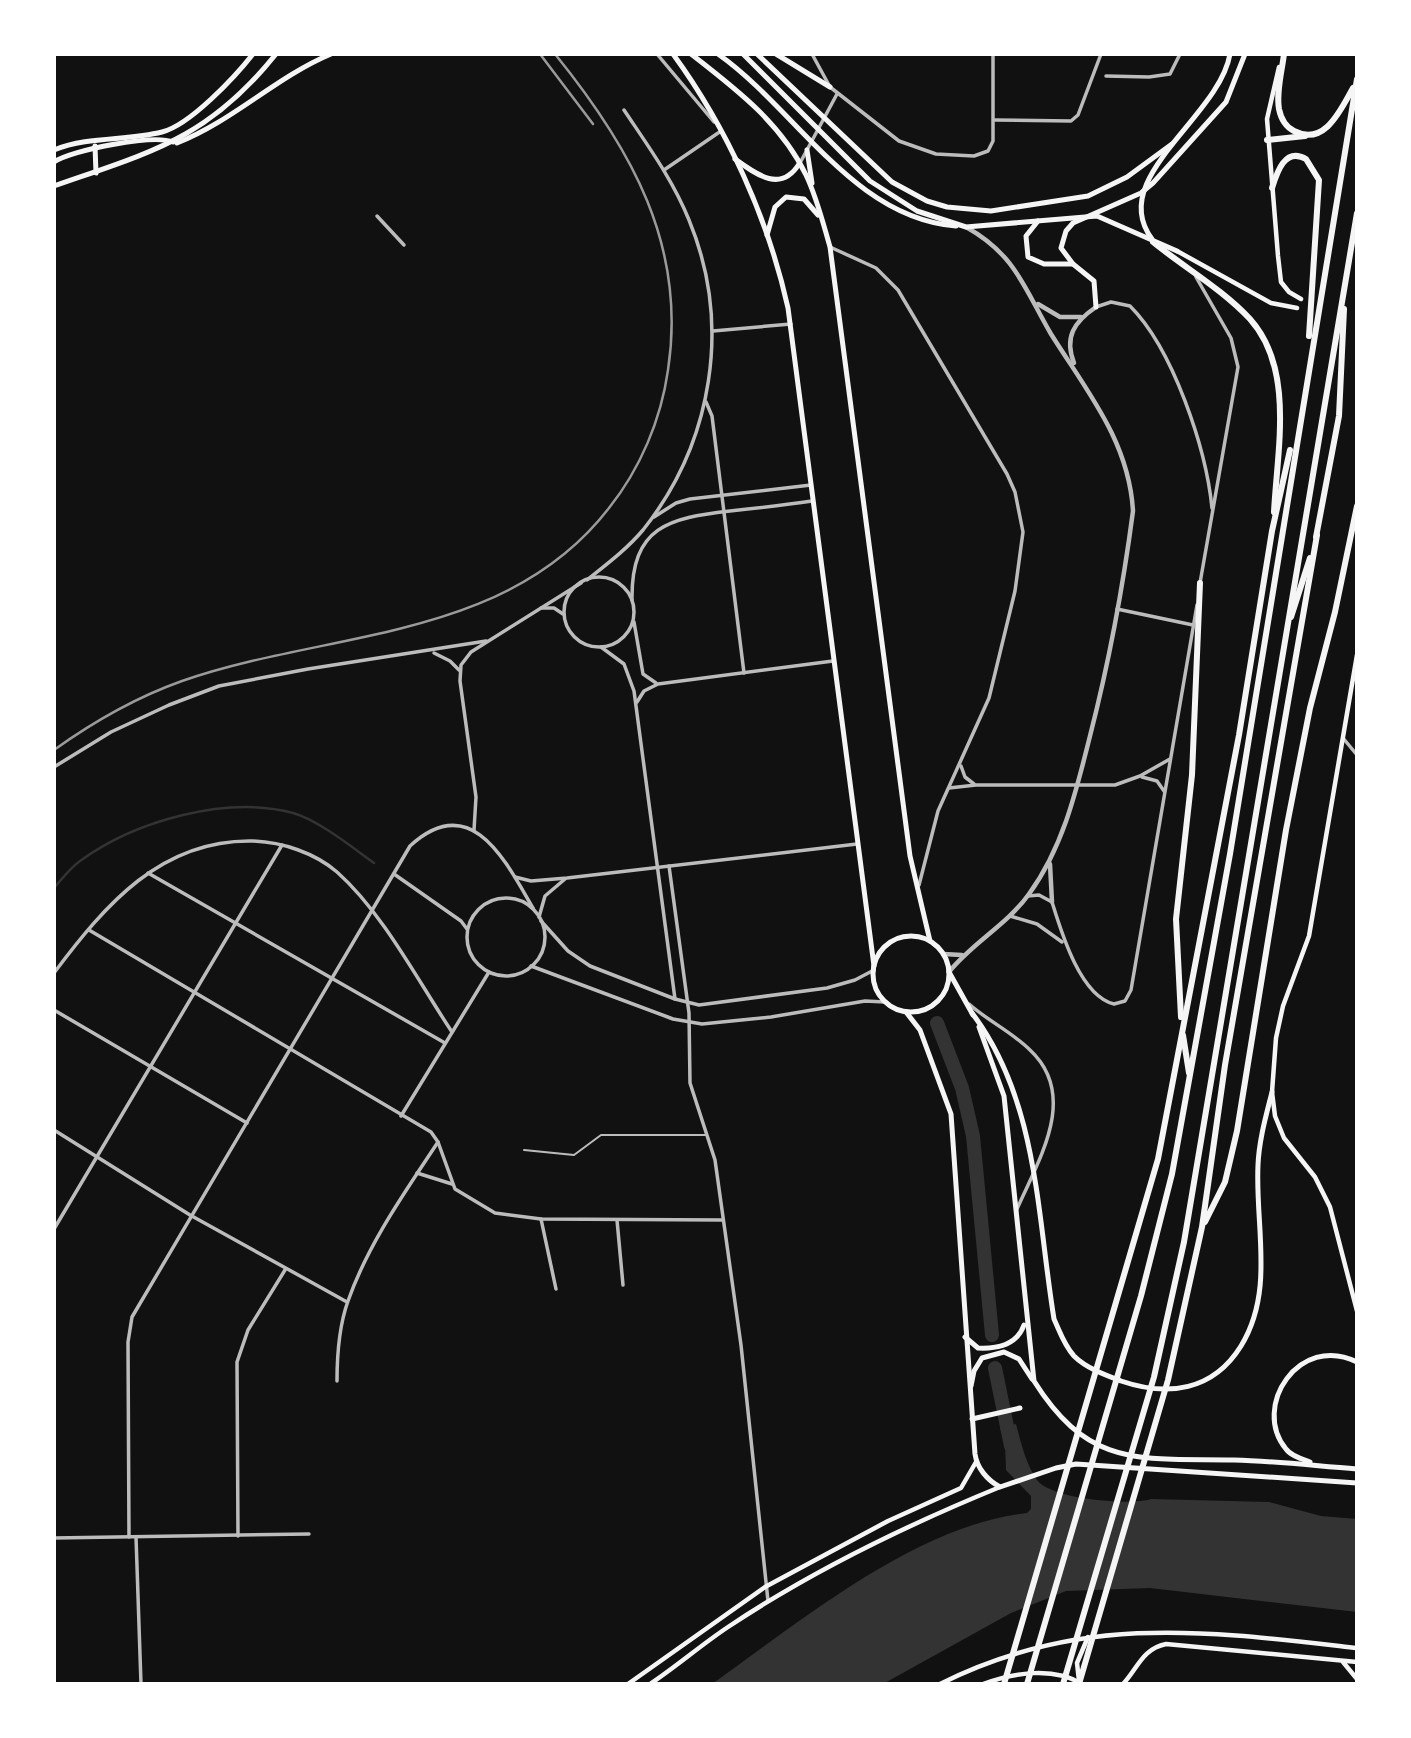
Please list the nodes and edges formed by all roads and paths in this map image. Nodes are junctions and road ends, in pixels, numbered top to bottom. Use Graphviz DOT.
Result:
graph roads {
  1 [pos="253,54"];
  2 [pos="276,54"];
  3 [pos="331,54"];
  4 [pos="657,54"];
  5 [pos="673,54"];
  6 [pos="691,54"];
  7 [pos="718,54"];
  8 [pos="743,54"];
  9 [pos="757,54"];
  10 [pos="776,54"];
  11 [pos="812,54"];
  12 [pos="1101,54"];
  13 [pos="1180,54"];
  14 [pos="1230,54"];
  15 [pos="1245,54"];
  16 [pos="1283,54"];
  17 [pos="992,55"];
  18 [pos="1106,76"];
  19 [pos="1356,81"];
  20 [pos="830,87"];
  21 [pos="837,94"];
  22 [pos="624,110"];
  23 [pos="995,120"];
  24 [pos="717,124"];
  25 [pos="721,131"];
  26 [pos="1310,135"];
  27 [pos="1267,140"];
  28 [pos="85,141"];
  29 [pos="173,142"];
  30 [pos="1172,144"];
  31 [pos="96,146"];
  32 [pos="54,150"];
  33 [pos="807,150"];
  34 [pos="155,152"];
  35 [pos="733,158"];
  36 [pos="54,162"];
  37 [pos="799,164"];
  38 [pos="664,170"];
  39 [pos="96,173"];
  40 [pos="54,186"];
  41 [pos="1272,188"];
  42 [pos="814,193"];
  43 [pos="1141,193"];
  44 [pos="1357,213"];
  45 [pos="377,216"];
  46 [pos="1086,216"];
  47 [pos="822,221"];
  48 [pos="1038,221"];
  49 [pos="966,227"];
  50 [pos="1355,230"];
  51 [pos="767,237"];
  52 [pos="1153,242"];
  53 [pos="404,245"];
  54 [pos="830,247"];
  55 [pos="1177,251"];
  56 [pos="1073,264"];
  57 [pos="1196,277"];
  58 [pos="1346,278"];
  59 [pos="1301,299"];
  60 [pos="1035,300"];
  61 [pos="1096,307"];
  62 [pos="1297,308"];
  63 [pos="1082,316"];
  64 [pos="791,324"];
  65 [pos="713,331"];
  66 [pos="1078,373"];
  67 [pos="1305,384"];
  68 [pos="706,402"];
  69 [pos="811,485"];
  70 [pos="723,495"];
  71 [pos="812,501"];
  72 [pos="1357,506"];
  73 [pos="725,512"];
  74 [pos="1213,512"];
  75 [pos="650,520"];
  76 [pos="1272,531"];
  77 [pos="1317,535"];
  78 [pos="587,580"];
  79 [pos="581,583"];
  80 [pos="1200,583"];
  81 [pos="1271,594"];
  82 [pos="632,600"];
  83 [pos="539,609"];
  84 [pos="1117,609"];
  85 [pos="565,616"];
  86 [pos="634,618"];
  87 [pos="1193,625"];
  88 [pos="486,641"];
  89 [pos="1283,642"];
  90 [pos="601,647"];
  91 [pos="432,652"];
  92 [pos="1357,655"];
  93 [pos="833,661"];
  94 [pos="460,671"];
  95 [pos="744,673"];
  96 [pos="658,684"];
  97 [pos="637,708"];
  98 [pos="1343,738"];
  99 [pos="1357,755"];
  100 [pos="1170,758"];
  101 [pos="960,764"];
  102 [pos="54,767"];
  103 [pos="1140,776"];
  104 [pos="1078,783"];
  105 [pos="976,785"];
  106 [pos="949,788"];
  107 [pos="1164,792"];
  108 [pos="474,830"];
  109 [pos="857,844"];
  110 [pos="282,845"];
  111 [pos="1050,862"];
  112 [pos="669,866"];
  113 [pos="658,867"];
  114 [pos="148,873"];
  115 [pos="394,874"];
  116 [pos="515,877"];
  117 [pos="566,878"];
  118 [pos="917,894"];
  119 [pos="1027,896"];
  120 [pos="1052,902"];
  121 [pos="533,908"];
  122 [pos="372,912"];
  123 [pos="1010,916"];
  124 [pos="540,919"];
  125 [pos="238,921"];
  126 [pos="467,929"];
  127 [pos="89,930"];
  128 [pos="930,941"];
  129 [pos="1063,944"];
  130 [pos="943,954"];
  131 [pos="963,955"];
  132 [pos="531,966"];
  133 [pos="874,968"];
  134 [pos="489,972"];
  135 [pos="949,972"];
  136 [pos="54,974"];
  137 [pos="334,977"];
  138 [pos="196,995"];
  139 [pos="675,999"];
  140 [pos="885,1002"];
  141 [pos="967,1002"];
  142 [pos="687,1003"];
  143 [pos="54,1010"];
  144 [pos="906,1012"];
  145 [pos="972,1013"];
  146 [pos="690,1023"];
  147 [pos="1182,1027"];
  148 [pos="453,1032"];
  149 [pos="445,1043"];
  150 [pos="292,1049"];
  151 [pos="150,1068"];
  152 [pos="1189,1078"];
  153 [pos="1272,1092"];
  154 [pos="401,1116"];
  155 [pos="247,1122"];
  156 [pos="54,1130"];
  157 [pos="707,1135"];
  158 [pos="438,1142"];
  159 [pos="524,1150"];
  160 [pos="98,1157"];
  161 [pos="1033,1172"];
  162 [pos="417,1173"];
  163 [pos="452,1184"];
  164 [pos="1017,1209"];
  165 [pos="190,1214"];
  166 [pos="541,1219"];
  167 [pos="617,1220"];
  168 [pos="722,1220"];
  169 [pos="1202,1227"];
  170 [pos="54,1229"];
  171 [pos="285,1270"];
  172 [pos="623,1285"];
  173 [pos="556,1289"];
  174 [pos="1351,1298"];
  175 [pos="347,1302"];
  176 [pos="1357,1303"];
  177 [pos="1357,1311"];
  178 [pos="1026,1317"];
  179 [pos="965,1337"];
  180 [pos="1357,1362"];
  181 [pos="337,1381"];
  182 [pos="1034,1381"];
  183 [pos="970,1393"];
  184 [pos="1020,1408"];
  185 [pos="972,1419"];
  186 [pos="976,1462"];
  187 [pos="1312,1464"];
  188 [pos="1357,1469"];
  189 [pos="1357,1483"];
  190 [pos="1003,1486"];
  191 [pos="309,1534"];
  192 [pos="238,1536"];
  193 [pos="129,1537"];
  194 [pos="136,1537"];
  195 [pos="54,1538"];
  196 [pos="765,1587"];
  197 [pos="769,1602"];
  198 [pos="1088,1637"];
  199 [pos="1357,1648"];
  200 [pos="1342,1662"];
  201 [pos="1357,1662"];
  202 [pos="1131,1674"];
  203 [pos="1357,1679"];
  204 [pos="1080,1683"];
  205 [pos="141,1684"];
  206 [pos="628,1684"];
  207 [pos="650,1684"];
  208 [pos="940,1684"];
  209 [pos="982,1684"];
  210 [pos="1004,1684"];
  211 [pos="1027,1684"];
  212 [pos="1063,1684"];
  213 [pos="1123,1684"];
  214 [pos="1128,1684"];
  1 -- 28 [label="main road"];
  2 -- 29 [label="main road"];
  3 -- 34 [label="main road"];
  4 -- 24 [label="street"];
  5 -- 24 [label="main road"];
  6 -- 37 [label="main road"];
  7 -- 49 [label="main road"];
  8 -- 49 [label="main road"];
  9 -- 30 [label="main road"];
  10 -- 20 [label="main road"];
  11 -- 20 [label="street"];
  12 -- 23 [label="street"];
  13 -- 18 [label="street"];
  14 -- 30 [label="main road"];
  15 -- 43 [label="main road"];
  16 -- 26 [label="highway"];
  16 -- 27 [label="main road"];
  17 -- 23 [label="street"];
  19 -- 26 [label="highway"];
  19 -- 67 [label="highway"];
  20 -- 21 [label="street"];
  21 -- 23 [label="street"];
  21 -- 33 [label="street"];
  22 -- 38 [label="street"];
  24 -- 25 [label="main road"];
  25 -- 35 [label="main road"];
  25 -- 38 [label="street"];
  26 -- 27 [label="highway"];
  27 -- 41 [label="main road"];
  28 -- 31 [label="main road"];
  28 -- 32 [label="main road"];
  29 -- 31 [label="main road"];
  29 -- 34 [label="main road"];
  30 -- 43 [label="main road"];
  31 -- 36 [label="main road"];
  31 -- 39 [label="main road"];
  33 -- 37 [label="street"];
  33 -- 42 [label="main road"];
  34 -- 39 [label="main road"];
  35 -- 37 [label="main road"];
  35 -- 51 [label="main road"];
  37 -- 42 [label="main road"];
  38 -- 65 [label="street"];
  39 -- 40 [label="main road"];
  41 -- 59 [label="main road"];
  41 -- 67 [label="highway"];
  42 -- 47 [label="main road"];
  43 -- 46 [label="main road"];
  43 -- 52 [label="main road"];
  44 -- 50 [label="highway"];
  45 -- 53 [label="street"];
  46 -- 48 [label="main road"];
  46 -- 52 [label="main road"];
  46 -- 56 [label="main road"];
  47 -- 51 [label="main road"];
  47 -- 54 [label="main road"];
  48 -- 49 [label="main road"];
  48 -- 56 [label="main road"];
  49 -- 60 [label="street"];
  50 -- 58 [label="highway"];
  51 -- 64 [label="main road"];
  52 -- 55 [label="main road"];
  52 -- 57 [label="highway"];
  54 -- 101 [label="street"];
  54 -- 118 [label="main road"];
  55 -- 62 [label="main road"];
  56 -- 61 [label="main road"];
  57 -- 74 [label="street"];
  57 -- 76 [label="highway"];
  58 -- 77 [label="highway"];
  58 -- 89 [label="highway"];
  60 -- 63 [label="street"];
  60 -- 66 [label="street"];
  61 -- 63 [label="street"];
  61 -- 74 [label="street"];
  63 -- 66 [label="street"];
  64 -- 65 [label="street"];
  64 -- 69 [label="main road"];
  65 -- 68 [label="street"];
  66 -- 84 [label="street"];
  67 -- 76 [label="highway"];
  67 -- 81 [label="highway"];
  68 -- 70 [label="street"];
  68 -- 75 [label="street"];
  69 -- 70 [label="street"];
  69 -- 71 [label="main road"];
  70 -- 73 [label="street"];
  70 -- 75 [label="street"];
  71 -- 73 [label="street"];
  71 -- 93 [label="main road"];
  72 -- 169 [label="highway"];
  73 -- 82 [label="street"];
  73 -- 95 [label="street"];
  74 -- 80 [label="street"];
  75 -- 78 [label="street"];
  76 -- 81 [label="highway"];
  76 -- 147 [label="highway"];
  77 -- 89 [label="highway"];
  77 -- 169 [label="highway"];
  78 -- 79 [label="street"];
  78 -- 82 [label="street"];
  79 -- 83 [label="street"];
  79 -- 85 [label="street"];
  80 -- 87 [label="street"];
  80 -- 147 [label="highway"];
  81 -- 152 [label="highway"];
  82 -- 86 [label="street"];
  83 -- 85 [label="street"];
  83 -- 88 [label="street"];
  84 -- 87 [label="street"];
  84 -- 104 [label="street"];
  85 -- 90 [label="street"];
  86 -- 90 [label="street"];
  86 -- 96 [label="street"];
  87 -- 100 [label="street"];
  88 -- 91 [label="street"];
  88 -- 94 [label="street"];
  89 -- 212 [label="highway"];
  90 -- 97 [label="street"];
  91 -- 94 [label="street"];
  91 -- 102 [label="street"];
  92 -- 98 [label="main road"];
  93 -- 95 [label="street"];
  93 -- 109 [label="main road"];
  94 -- 108 [label="street"];
  95 -- 96 [label="street"];
  96 -- 97 [label="street"];
  97 -- 113 [label="street"];
  98 -- 99 [label="street"];
  98 -- 153 [label="main road"];
  100 -- 103 [label="street"];
  100 -- 107 [label="street"];
  101 -- 105 [label="street"];
  101 -- 106 [label="street"];
  103 -- 104 [label="street"];
  103 -- 107 [label="street"];
  104 -- 105 [label="street"];
  104 -- 111 [label="street"];
  105 -- 106 [label="street"];
  106 -- 118 [label="street"];
  107 -- 129 [label="street"];
  108 -- 115 [label="street"];
  108 -- 116 [label="street"];
  109 -- 112 [label="street"];
  109 -- 133 [label="main road"];
  110 -- 114 [label="street"];
  110 -- 122 [label="street"];
  110 -- 125 [label="street"];
  111 -- 119 [label="street"];
  111 -- 120 [label="street"];
  112 -- 113 [label="street"];
  112 -- 142 [label="street"];
  113 -- 117 [label="street"];
  113 -- 139 [label="street"];
  114 -- 125 [label="street"];
  114 -- 127 [label="street"];
  115 -- 122 [label="street"];
  115 -- 126 [label="street"];
  116 -- 117 [label="street"];
  116 -- 121 [label="street"];
  117 -- 124 [label="street"];
  118 -- 128 [label="main road"];
  119 -- 120 [label="street"];
  119 -- 123 [label="street"];
  120 -- 129 [label="street"];
  121 -- 124 [label="street"];
  121 -- 126 [label="street"];
  122 -- 137 [label="street"];
  122 -- 148 [label="street"];
  123 -- 129 [label="street"];
  123 -- 131 [label="street"];
  124 -- 132 [label="street"];
  124 -- 139 [label="street"];
  125 -- 137 [label="street"];
  125 -- 138 [label="street"];
  126 -- 134 [label="street"];
  127 -- 136 [label="street"];
  127 -- 138 [label="street"];
  128 -- 130 [label="main road"];
  128 -- 133 [label="main road"];
  130 -- 131 [label="street"];
  130 -- 135 [label="main road"];
  131 -- 135 [label="street"];
  132 -- 134 [label="street"];
  132 -- 146 [label="street"];
  133 -- 140 [label="main road"];
  133 -- 142 [label="street"];
  134 -- 148 [label="street"];
  135 -- 141 [label="main road"];
  135 -- 144 [label="main road"];
  137 -- 149 [label="street"];
  137 -- 150 [label="street"];
  138 -- 150 [label="street"];
  138 -- 151 [label="street"];
  139 -- 142 [label="street"];
  140 -- 144 [label="main road"];
  140 -- 146 [label="street"];
  141 -- 145 [label="main road"];
  141 -- 161 [label="street"];
  142 -- 146 [label="street"];
  143 -- 151 [label="street"];
  144 -- 179 [label="main road"];
  145 -- 161 [label="main road"];
  145 -- 164 [label="main road"];
  146 -- 157 [label="street"];
  147 -- 152 [label="highway"];
  147 -- 210 [label="highway"];
  148 -- 149 [label="street"];
  149 -- 154 [label="street"];
  150 -- 154 [label="street"];
  150 -- 155 [label="street"];
  151 -- 155 [label="street"];
  151 -- 160 [label="street"];
  152 -- 211 [label="highway"];
  153 -- 161 [label="main road"];
  153 -- 174 [label="main road"];
  154 -- 158 [label="street"];
  155 -- 165 [label="street"];
  156 -- 160 [label="street"];
  157 -- 159 [label="lane"];
  157 -- 168 [label="street"];
  158 -- 162 [label="street"];
  158 -- 163 [label="street"];
  160 -- 165 [label="street"];
  160 -- 170 [label="street"];
  161 -- 164 [label="street"];
  162 -- 163 [label="street"];
  162 -- 175 [label="street"];
  163 -- 166 [label="street"];
  164 -- 178 [label="main road"];
  165 -- 171 [label="street"];
  165 -- 193 [label="street"];
  166 -- 167 [label="street"];
  166 -- 173 [label="street"];
  167 -- 168 [label="street"];
  167 -- 172 [label="street"];
  168 -- 196 [label="street"];
  169 -- 204 [label="highway"];
  171 -- 175 [label="street"];
  171 -- 192 [label="street"];
  174 -- 176 [label="main road"];
  174 -- 177 [label="main road"];
  175 -- 181 [label="street"];
  178 -- 179 [label="main road"];
  178 -- 182 [label="main road"];
  179 -- 183 [label="main road"];
  180 -- 187 [label="main road"];
  182 -- 183 [label="main road"];
  182 -- 187 [label="main road"];
  183 -- 185 [label="main road"];
  184 -- 185 [label="main road"];
  185 -- 186 [label="main road"];
  186 -- 190 [label="main road"];
  186 -- 196 [label="main road"];
  187 -- 188 [label="main road"];
  189 -- 190 [label="main road"];
  190 -- 197 [label="main road"];
  191 -- 192 [label="street"];
  192 -- 194 [label="street"];
  193 -- 194 [label="street"];
  193 -- 195 [label="street"];
  194 -- 205 [label="street"];
  196 -- 197 [label="street"];
  196 -- 206 [label="main road"];
  197 -- 207 [label="main road"];
  198 -- 199 [label="main road"];
  198 -- 204 [label="main road"];
  198 -- 208 [label="main road"];
  200 -- 201 [label="main road"];
  200 -- 202 [label="main road"];
  200 -- 203 [label="main road"];
  202 -- 213 [label="main road"];
  202 -- 214 [label="main road"];
  204 -- 209 [label="main road"];
}
